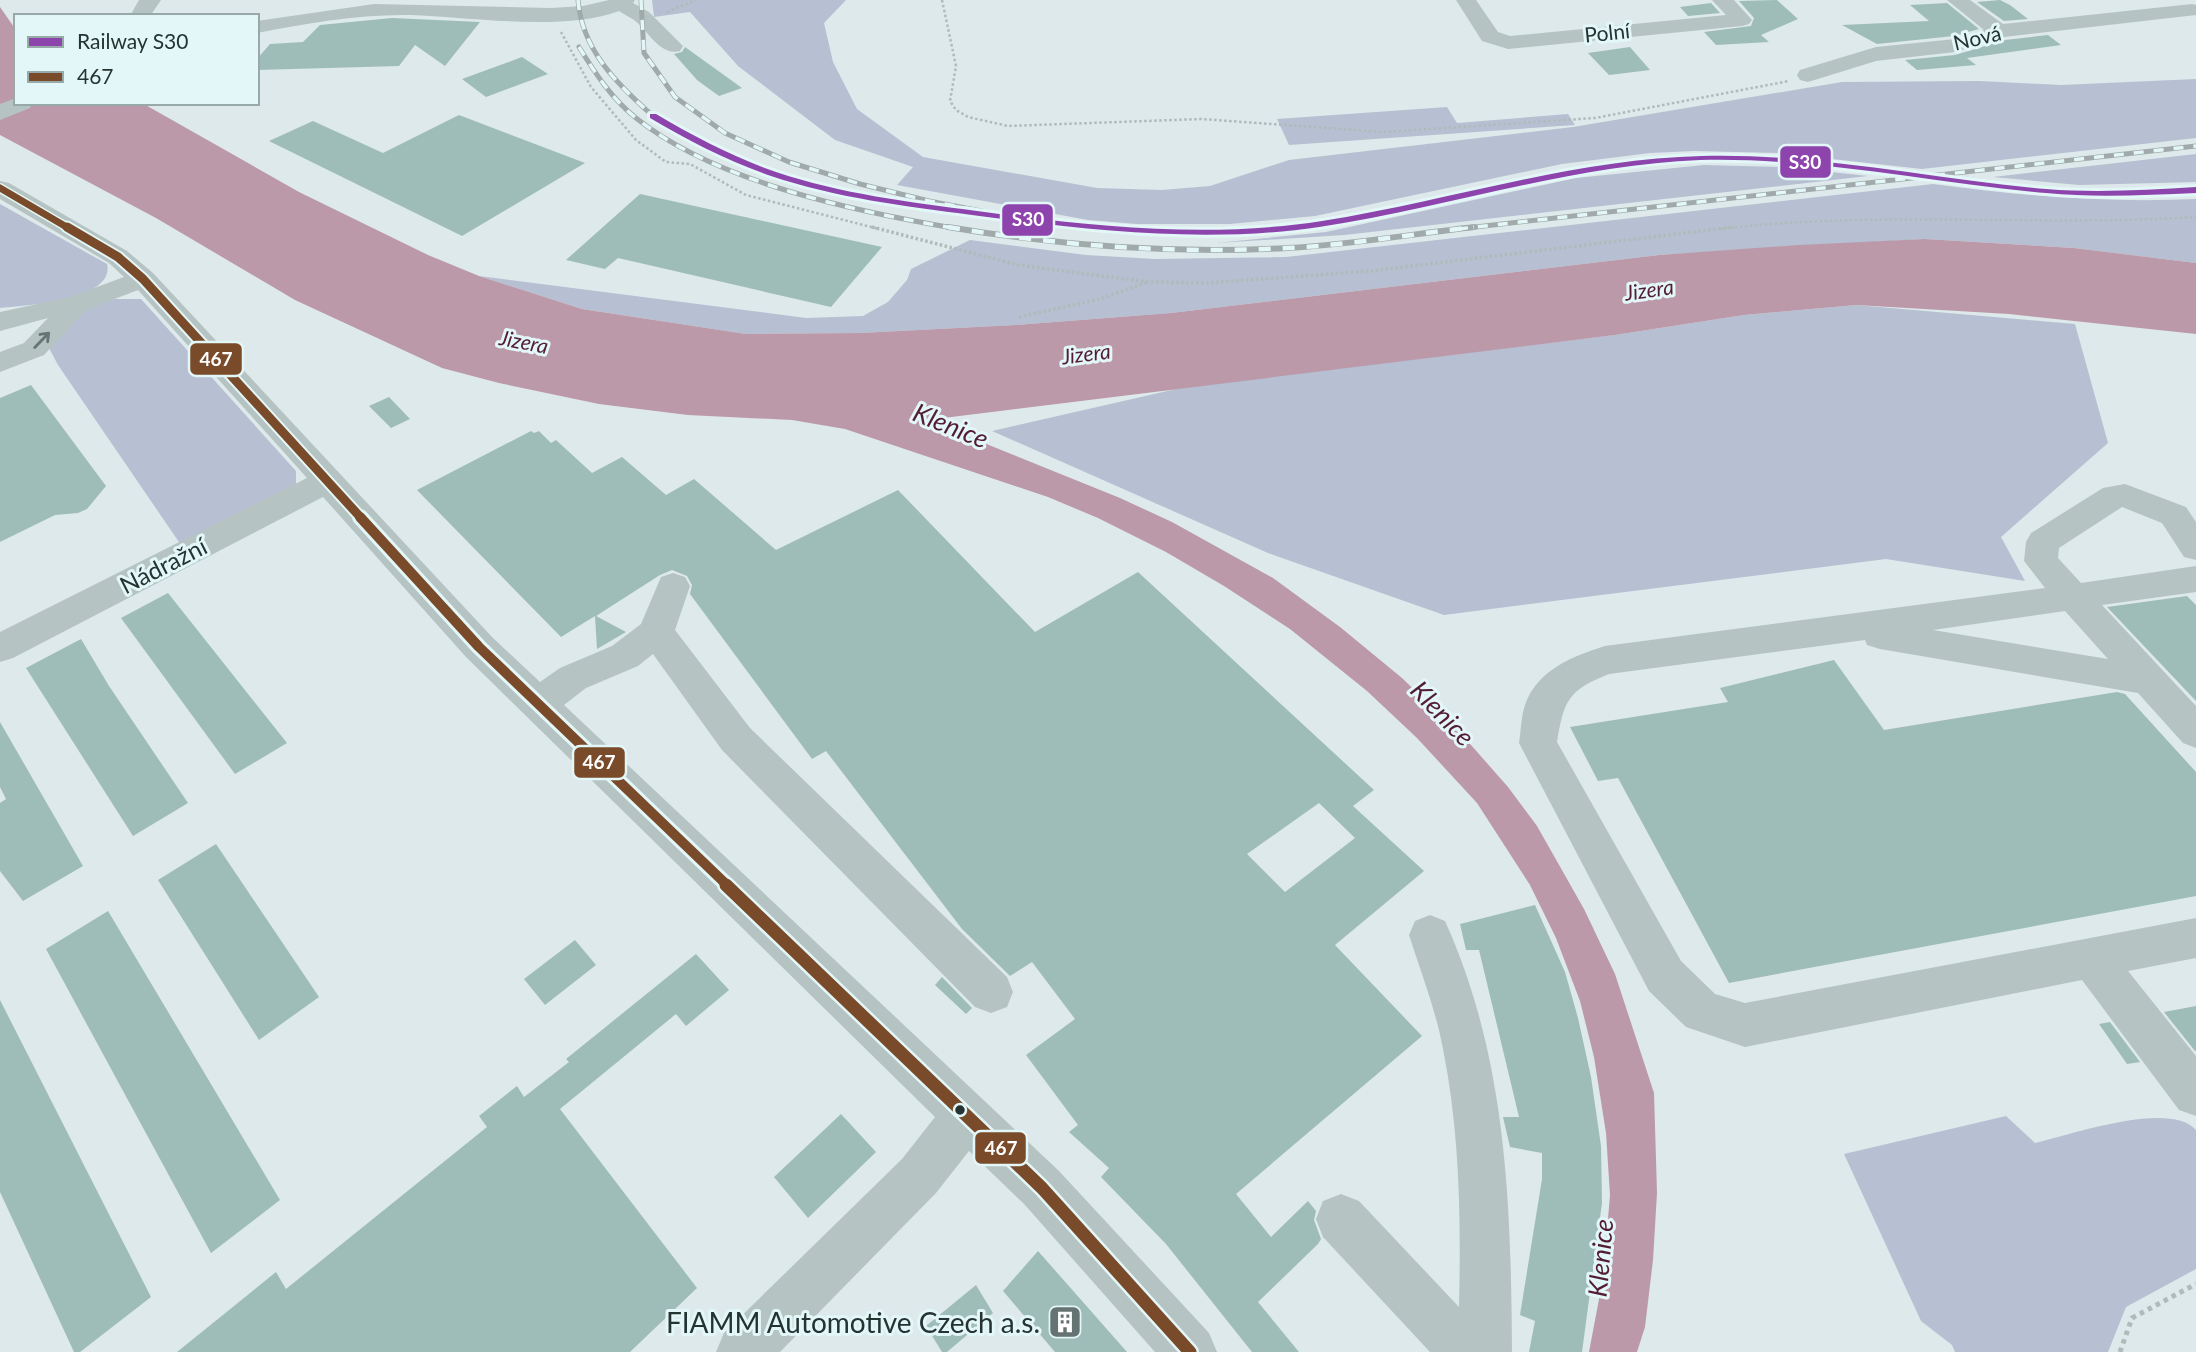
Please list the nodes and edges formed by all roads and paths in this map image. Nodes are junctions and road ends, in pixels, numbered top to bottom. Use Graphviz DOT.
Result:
graph roads {
  1 [pos="296,0"];
  2 [pos="696,0"];
  3 [pos="942,0"];
  4 [pos="1466,0"];
  5 [pos="1722,0"];
  6 [pos="1957,0"];
  7 [pos="623,2"];
  8 [pos="2123,8"];
  9 [pos="2192,10"];
  10 [pos="548,15"];
  11 [pos="642,16"];
  12 [pos="267,25"];
  13 [pos="1999,31"];
  14 [pos="672,46"];
  15 [pos="1808,75"];
  16 [pos="18,105"];
  17 [pos="0,113"];
  18 [pos="0,188"];
  19 [pos="2196,217"];
  20 [pos="143,279"];
  21 [pos="1149,282"];
  22 [pos="76,304"];
  23 [pos="1019,317"];
  24 [pos="0,322"];
  25 [pos="0,363"];
  26 [pos="326,482"];
  27 [pos="2185,517"];
  28 [pos="2196,548"];
  29 [pos="2196,579"];
  30 [pos="673,586"];
  31 [pos="2071,596"];
  32 [pos="1848,629"];
  33 [pos="656,632"];
  34 [pos="0,648"];
  35 [pos="2148,680"];
  36 [pos="538,704"];
  37 [pos="2196,732"];
  38 [pos="1430,935"];
  39 [pos="2196,937"];
  40 [pos="2091,958"];
  41 [pos="991,992"];
  42 [pos="2196,1093"];
  43 [pos="966,1116"];
  44 [pos="1341,1220"];
  45 [pos="2196,1284"];
  46 [pos="743,1352"];
  47 [pos="1190,1352"];
  48 [pos="1466,1352"];
  49 [pos="1485,1352"];
  50 [pos="2120,1352"];
  1 -- 12 [label="street"];
  2 -- 11 [label="path"];
  3 -- 15 [label="path"];
  4 -- 5 [label="street, Polní"];
  6 -- 13 [label="street"];
  7 -- 10 [label="street"];
  7 -- 11 [label="street"];
  8 -- 9 [label="street, Nová"];
  8 -- 13 [label="street, Nová"];
  10 -- 12 [label="street"];
  10 -- 21 [label="path"];
  11 -- 14 [label="street"];
  13 -- 15 [label="street, Nová"];
  16 -- 17 [label="street"];
  18 -- 20 [label="street"];
  19 -- 21 [label="path"];
  20 -- 22 [label="street"];
  20 -- 26 [label="street"];
  21 -- 23 [label="path"];
  22 -- 24 [label="street"];
  25 -- 22 [label="street, one-way"];
  26 -- 34 [label="street, Nádražní"];
  26 -- 36 [label="street"];
  27 -- 28 [label="street"];
  27 -- 31 [label="street"];
  29 -- 31 [label="street"];
  30 -- 33 [label="street"];
  31 -- 32 [label="street"];
  31 -- 35 [label="street"];
  32 -- 35 [label="street"];
  32 -- 40 [label="street"];
  33 -- 36 [label="street"];
  33 -- 41 [label="street"];
  35 -- 37 [label="street"];
  36 -- 43 [label="street"];
  38 -- 49 [label="street"];
  39 -- 40 [label="street"];
  40 -- 42 [label="street"];
  43 -- 46 [label="street"];
  43 -- 47 [label="street"];
  44 -- 48 [label="street"];
  45 -- 50 [label="path"];
}
